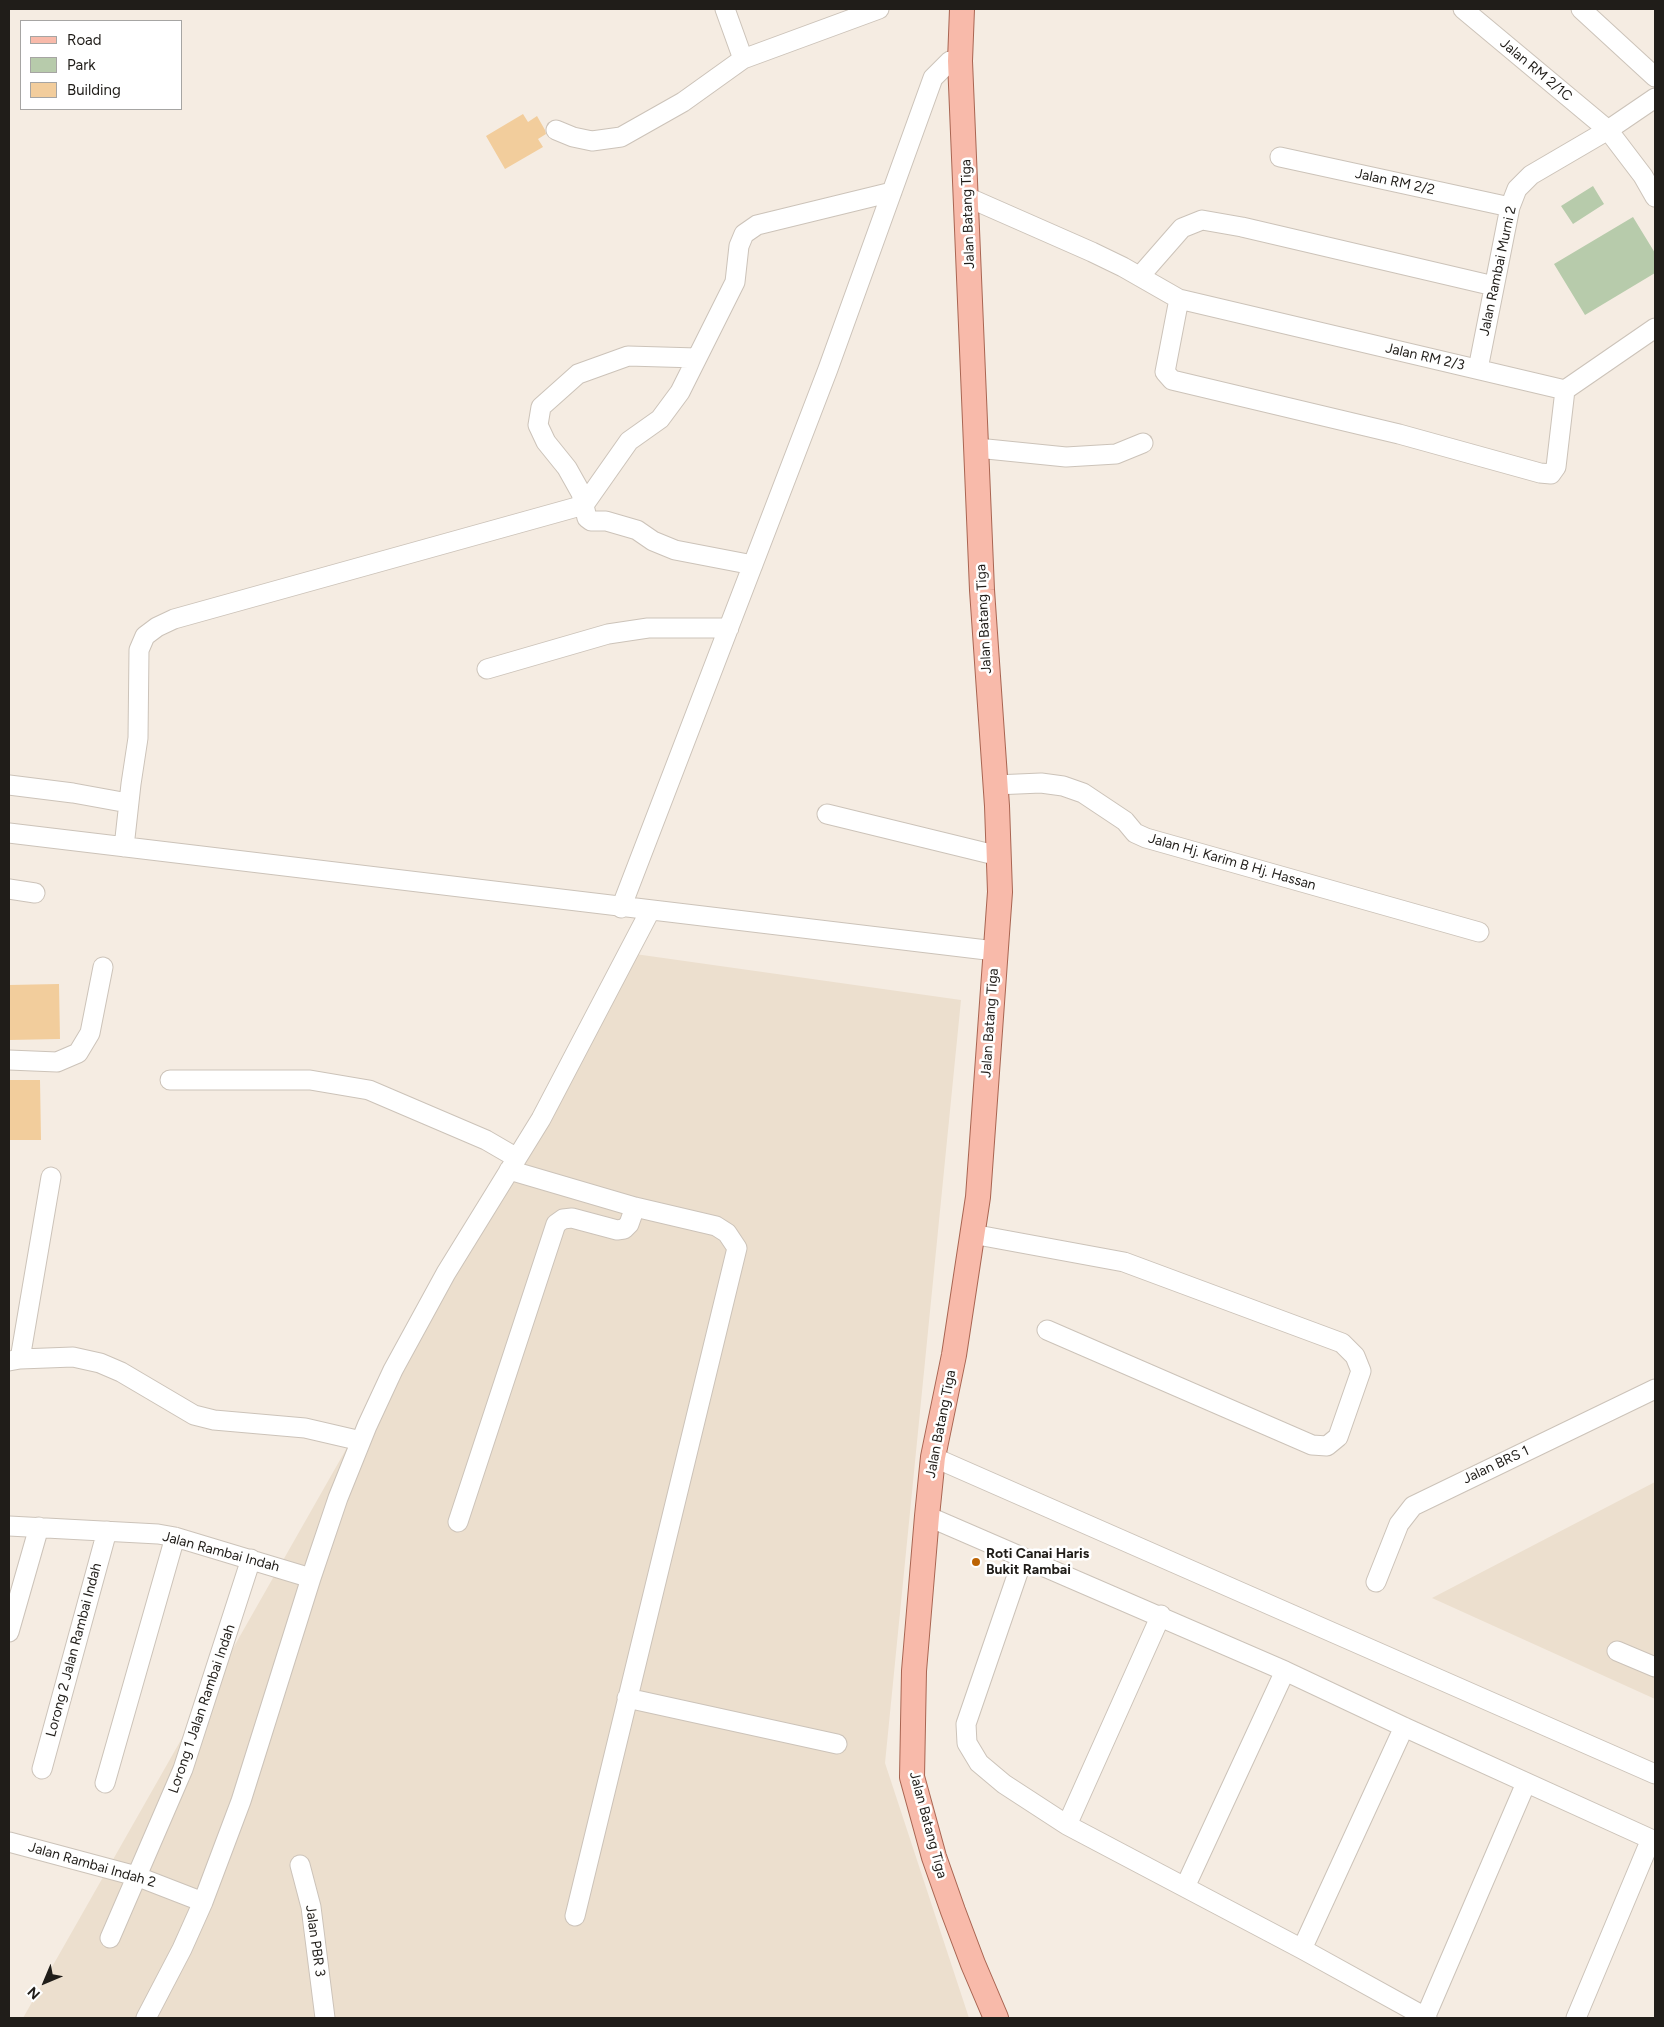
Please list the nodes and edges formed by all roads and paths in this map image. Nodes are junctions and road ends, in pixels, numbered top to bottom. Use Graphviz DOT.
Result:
graph roads {
  1 [pos="725,9"];
  2 [pos="879,9"];
  3 [pos="962,9"];
  4 [pos="1463,9"];
  5 [pos="1581,9"];
  6 [pos="743,59"];
  7 [pos="960,61"];
  8 [pos="1655,77"];
  9 [pos="1655,98"];
  10 [pos="556,130"];
  11 [pos="1608,130"];
  12 [pos="1280,157"];
  13 [pos="892,192"];
  14 [pos="967,197"];
  15 [pos="1655,197"];
  16 [pos="1510,207"];
  17 [pos="1140,276"];
  18 [pos="1494,286"];
  19 [pos="1179,299"];
  20 [pos="1655,328"];
  21 [pos="697,358"];
  22 [pos="1478,369"];
  23 [pos="1564,390"];
  24 [pos="1143,442"];
  25 [pos="977,448"];
  26 [pos="584,505"];
  27 [pos="753,565"];
  28 [pos="729,628"];
  29 [pos="487,669"];
  30 [pos="9,785"];
  31 [pos="995,785"];
  32 [pos="128,803"];
  33 [pos="827,814"];
  34 [pos="9,833"];
  35 [pos="124,847"];
  36 [pos="999,856"];
  37 [pos="9,889"];
  38 [pos="35,893"];
  39 [pos="621,908"];
  40 [pos="650,911"];
  41 [pos="1479,932"];
  42 [pos="995,951"];
  43 [pos="103,967"];
  44 [pos="9,1060"];
  45 [pos="170,1080"];
  46 [pos="513,1164"];
  47 [pos="51,1177"];
  48 [pos="635,1207"];
  49 [pos="972,1234"];
  50 [pos="1047,1330"];
  51 [pos="14,1360"];
  52 [pos="1655,1389"];
  53 [pos="361,1441"];
  54 [pos="933,1457"];
  55 [pos="926,1516"];
  56 [pos="458,1522"];
  57 [pos="9,1526"];
  58 [pos="39,1527"];
  59 [pos="107,1531"];
  60 [pos="175,1537"];
  61 [pos="1023,1558"];
  62 [pos="252,1559"];
  63 [pos="311,1578"];
  64 [pos="1376,1582"];
  65 [pos="1161,1615"];
  66 [pos="9,1632"];
  67 [pos="1617,1651"];
  68 [pos="1655,1667"];
  69 [pos="1285,1671"];
  70 [pos="627,1698"];
  71 [pos="1404,1728"];
  72 [pos="837,1744"];
  73 [pos="42,1769"];
  74 [pos="1655,1774"];
  75 [pos="105,1783"];
  76 [pos="1526,1783"];
  77 [pos="1067,1825"];
  78 [pos="1653,1840"];
  79 [pos="9,1842"];
  80 [pos="300,1865"];
  81 [pos="136,1876"];
  82 [pos="1185,1887"];
  83 [pos="203,1902"];
  84 [pos="575,1916"];
  85 [pos="110,1938"];
  86 [pos="1302,1949"];
  87 [pos="146,2018"];
  88 [pos="325,2018"];
  89 [pos="996,2018"];
  90 [pos="1426,2018"];
  91 [pos="1576,2018"];
  1 -- 6 [label="street"];
  2 -- 6 [label="street"];
  3 -- 7 [label="main road, Jalan Batang Tiga"];
  4 -- 11 [label="street, Jalan RM 2/1C"];
  5 -- 8 [label="street"];
  6 -- 10 [label="street"];
  7 -- 13 [label="street"];
  7 -- 14 [label="main road, Jalan Batang Tiga"];
  9 -- 11 [label="street, Jalan Rambai Murni 2"];
  11 -- 15 [label="street, Jalan RM 2/1C"];
  11 -- 16 [label="street, Jalan Rambai Murni 2"];
  12 -- 16 [label="street, Jalan RM 2/2"];
  13 -- 21 [label="street"];
  13 -- 27 [label="street"];
  14 -- 17 [label="street, Jalan RM 2/3"];
  14 -- 25 [label="main road, Jalan Batang Tiga"];
  16 -- 18 [label="street, Jalan Rambai Murni 2"];
  17 -- 18 [label="street"];
  17 -- 19 [label="street, Jalan RM 2/3"];
  18 -- 22 [label="street, Jalan Rambai Murni 2"];
  19 -- 22 [label="street, Jalan RM 2/3"];
  19 -- 23 [label="street"];
  20 -- 23 [label="street"];
  21 -- 26 [label="street"];
  21 -- 26 [label="street"];
  22 -- 23 [label="street, Jalan RM 2/3"];
  24 -- 25 [label="street"];
  25 -- 31 [label="main road, Jalan Batang Tiga"];
  26 -- 27 [label="street"];
  26 -- 32 [label="street"];
  27 -- 28 [label="street"];
  28 -- 29 [label="street"];
  28 -- 39 [label="street"];
  30 -- 32 [label="street"];
  31 -- 36 [label="main road, Jalan Batang Tiga"];
  31 -- 41 [label="street, Jalan Hj. Karim B Hj. Hassan"];
  32 -- 35 [label="street"];
  33 -- 36 [label="street"];
  34 -- 35 [label="street"];
  35 -- 39 [label="street"];
  36 -- 42 [label="main road, Jalan Batang Tiga"];
  37 -- 38 [label="street"];
  39 -- 40 [label="street"];
  40 -- 42 [label="street"];
  40 -- 46 [label="street"];
  42 -- 49 [label="main road, Jalan Batang Tiga"];
  43 -- 44 [label="street"];
  45 -- 46 [label="street"];
  46 -- 48 [label="street"];
  46 -- 53 [label="street"];
  47 -- 51 [label="street"];
  48 -- 56 [label="street"];
  48 -- 70 [label="street"];
  49 -- 50 [label="street"];
  49 -- 54 [label="main road, Jalan Batang Tiga"];
  51 -- 53 [label="street"];
  52 -- 64 [label="street, Jalan BRS 1"];
  53 -- 63 [label="street"];
  54 -- 55 [label="main road, Jalan Batang Tiga"];
  54 -- 74 [label="street"];
  55 -- 61 [label="street"];
  55 -- 89 [label="main road, Jalan Batang Tiga"];
  57 -- 58 [label="street, Jalan Rambai Indah"];
  58 -- 59 [label="street, Jalan Rambai Indah"];
  58 -- 66 [label="street"];
  59 -- 60 [label="street, Jalan Rambai Indah"];
  59 -- 73 [label="street, Lorong 2 Jalan Rambai Indah"];
  60 -- 62 [label="street, Jalan Rambai Indah"];
  60 -- 75 [label="street"];
  61 -- 65 [label="street"];
  61 -- 77 [label="street"];
  62 -- 63 [label="street, Jalan Rambai Indah"];
  62 -- 81 [label="street, Lorong 1 Jalan Rambai Indah"];
  63 -- 83 [label="street"];
  65 -- 69 [label="street"];
  65 -- 77 [label="street"];
  67 -- 68 [label="street"];
  69 -- 71 [label="street"];
  69 -- 82 [label="street"];
  70 -- 72 [label="street"];
  70 -- 84 [label="street"];
  71 -- 76 [label="street"];
  71 -- 86 [label="street"];
  76 -- 78 [label="street"];
  76 -- 90 [label="street"];
  77 -- 82 [label="street"];
  78 -- 91 [label="street"];
  79 -- 81 [label="street, Jalan Rambai Indah 2"];
  80 -- 88 [label="street, Jalan PBR 3"];
  81 -- 83 [label="street, Jalan Rambai Indah 2"];
  81 -- 85 [label="street, Lorong 1 Jalan Rambai Indah"];
  82 -- 86 [label="street"];
  83 -- 87 [label="street"];
  86 -- 90 [label="street"];
}
